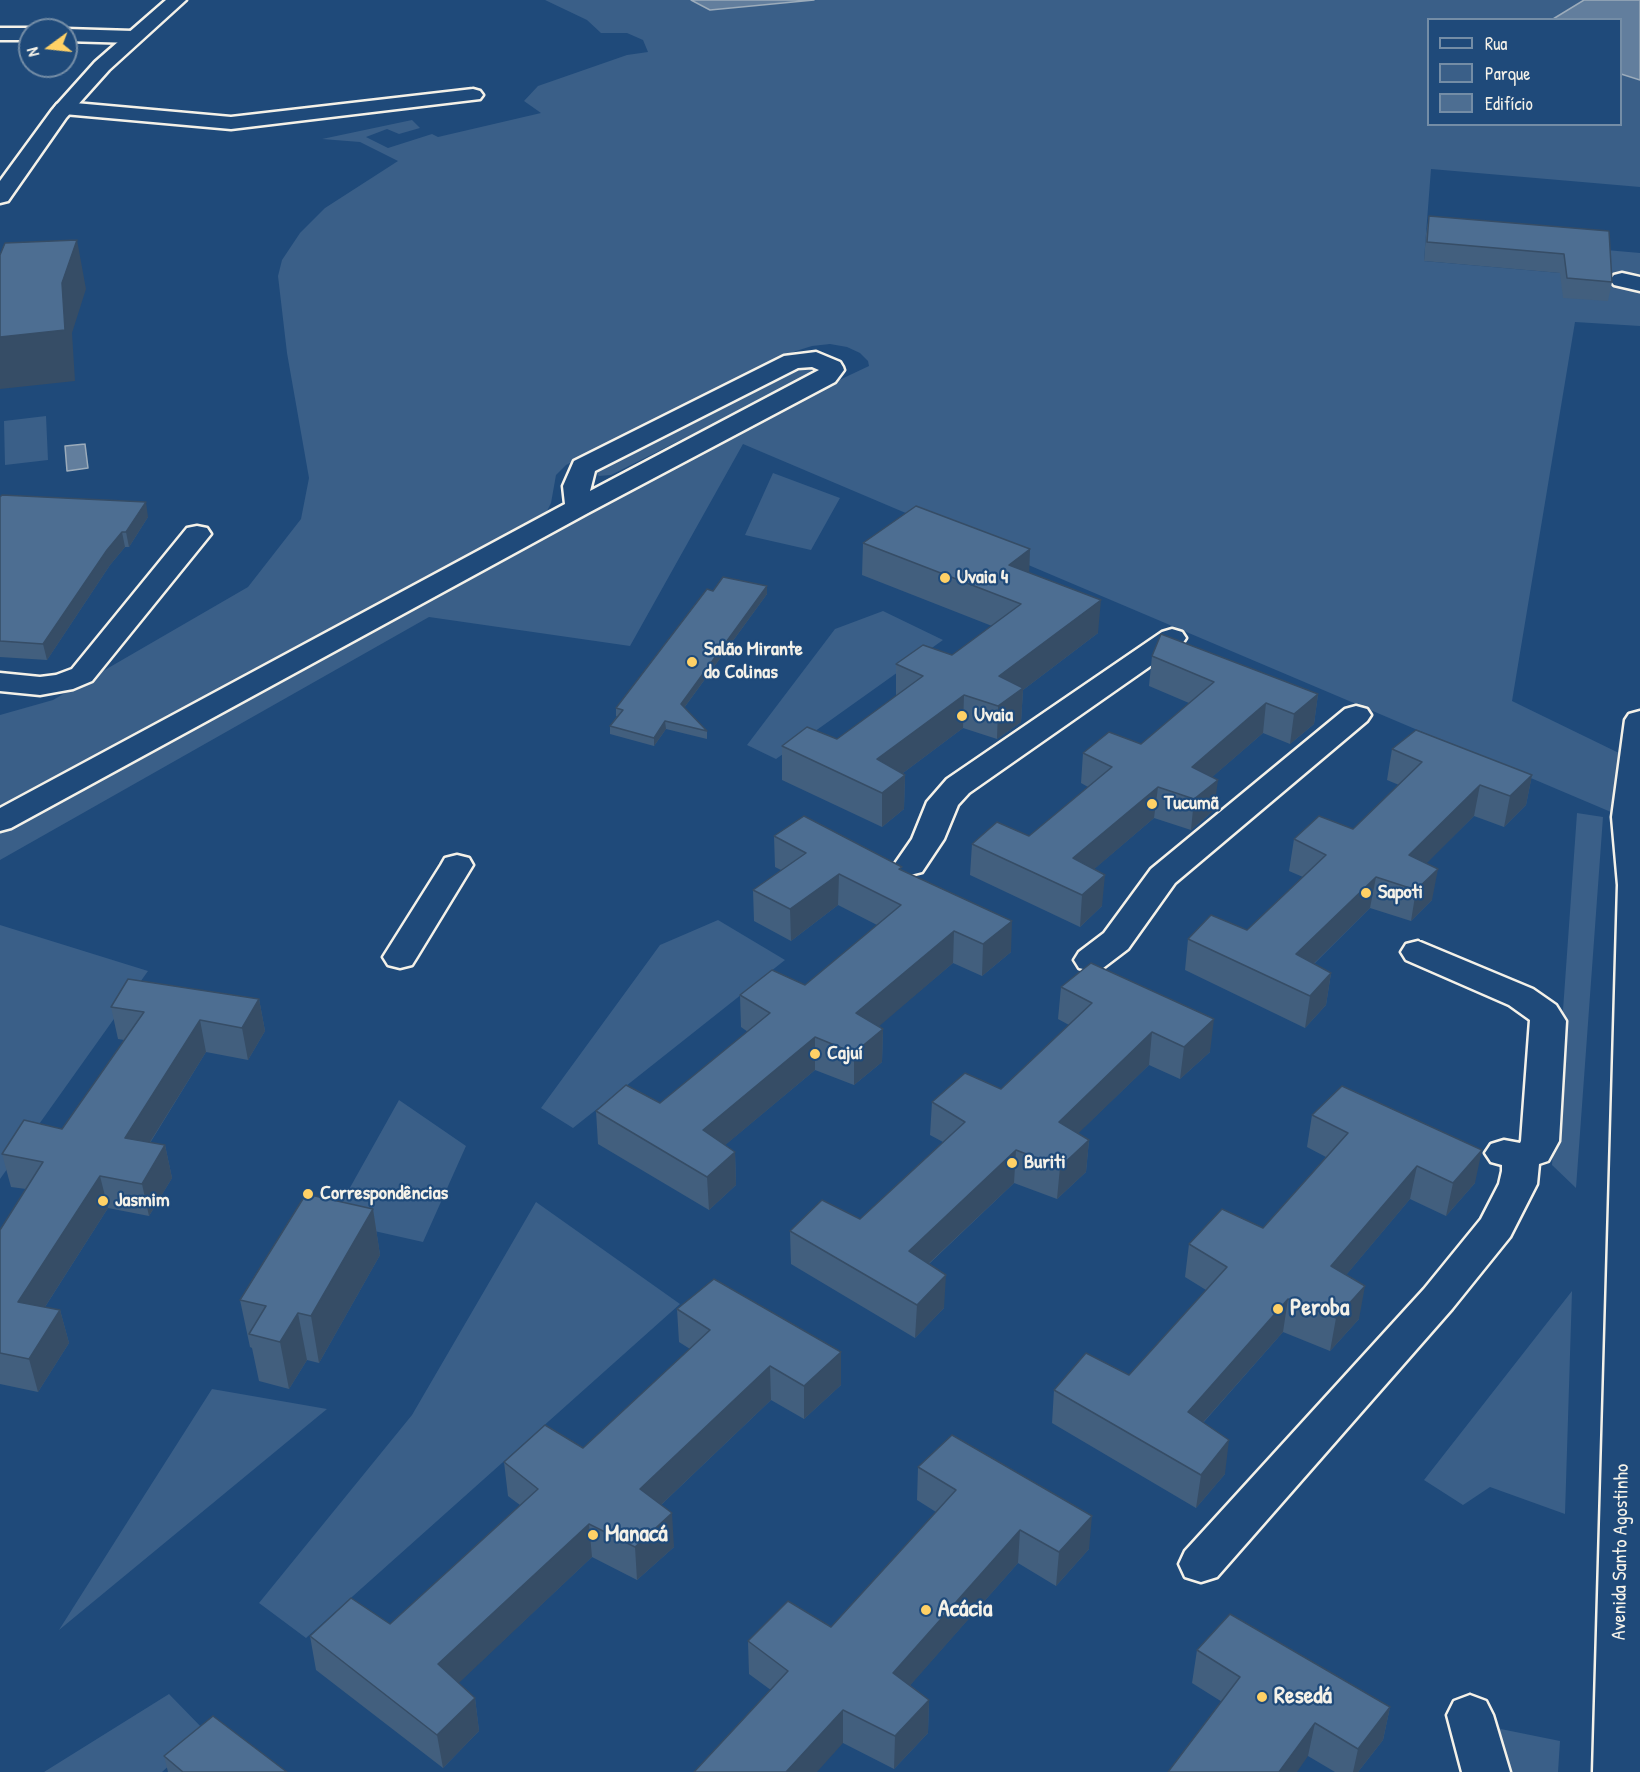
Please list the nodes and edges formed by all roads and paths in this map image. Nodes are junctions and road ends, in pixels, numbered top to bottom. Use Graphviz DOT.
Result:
graph roads {
  1 [pos="177,0"];
  2 [pos="0,34"];
  3 [pos="18,34"];
  4 [pos="78,35"];
  5 [pos="133,37"];
  6 [pos="473,95"];
  7 [pos="64,108"];
  8 [pos="0,196"];
  9 [pos="579,507"];
  10 [pos="197,534"];
  11 [pos="1172,638"];
  12 [pos="0,682"];
  13 [pos="1356,716"];
  14 [pos="1640,720"];
  15 [pos="0,821"];
  16 [pos="1636,857"];
  17 [pos="457,865"];
  18 [pos="910,865"];
  19 [pos="1418,952"];
  20 [pos="400,957"];
  21 [pos="1092,960"];
  22 [pos="1201,1564"];
  23 [pos="1470,1715"];
  24 [pos="1486,1772"];
  25 [pos="1617,1772"];
  1 -- 5 [label="street"];
  2 -- 3 [label="street"];
  4 -- 5 [label="street"];
  5 -- 7 [label="street"];
  6 -- 7 [label="street"];
  7 -- 8 [label="street"];
  9 -- 9 [label="street"];
  9 -- 15 [label="street"];
  10 -- 12 [label="street"];
  11 -- 18 [label="street"];
  13 -- 21 [label="street"];
  14 -- 16 [label="street, Avenida Santo Agostinho"];
  16 -- 25 [label="street, Avenida Santo Agostinho"];
  17 -- 20 [label="street"];
  19 -- 22 [label="street"];
  23 -- 24 [label="street"];
}
